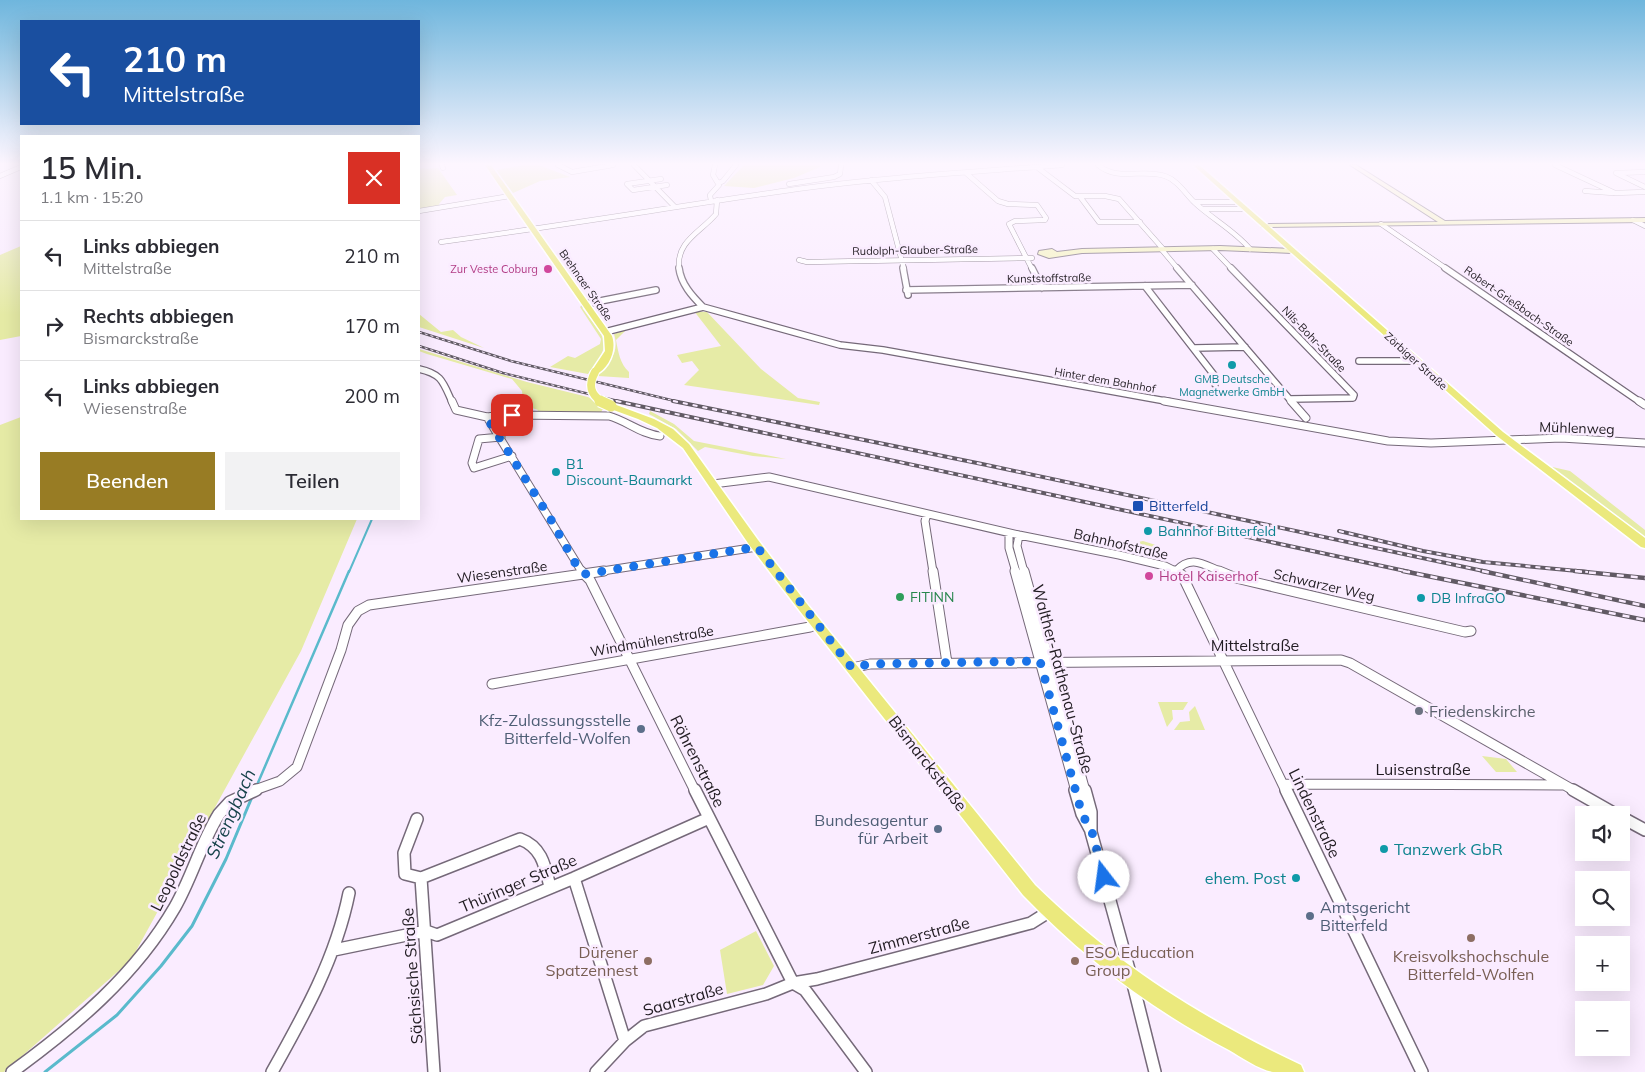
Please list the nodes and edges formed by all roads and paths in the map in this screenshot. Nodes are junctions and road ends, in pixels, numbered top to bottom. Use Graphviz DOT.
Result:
graph roads {
  1 [pos="523,215"];
  2 [pos="621,215"];
  3 [pos="715,215"];
  4 [pos="891,215"];
  5 [pos="1044,215"];
  6 [pos="1093,215"];
  7 [pos="1133,215"];
  8 [pos="1212,215"];
  9 [pos="1252,215"];
  10 [pos="1432,215"];
  11 [pos="1634,220"];
  12 [pos="1645,220"];
  13 [pos="1140,222"];
  14 [pos="1445,223"];
  15 [pos="1381,224"];
  16 [pos="1264,226"];
  17 [pos="1645,226"];
  18 [pos="533,230"];
  19 [pos="441,242"];
  20 [pos="1163,249"];
  21 [pos="1213,249"];
  22 [pos="1250,249"];
  23 [pos="1292,251"];
  24 [pos="1029,258"];
  25 [pos="799,260"];
  26 [pos="902,260"];
  27 [pos="1192,285"];
  28 [pos="1145,286"];
  29 [pos="1042,288"];
  30 [pos="656,290"];
  31 [pos="585,304"];
  32 [pos="703,307"];
  33 [pos="606,332"];
  34 [pos="1245,347"];
  35 [pos="1194,348"];
  36 [pos="1359,361"];
  37 [pos="1416,361"];
  38 [pos="420,369"];
  39 [pos="596,372"];
  40 [pos="1215,384"];
  41 [pos="1290,399"];
  42 [pos="1645,406"];
  43 [pos="487,418"];
  44 [pos="1306,418"];
  45 [pos="660,436"];
  46 [pos="501,437"];
  47 [pos="1508,441"];
  48 [pos="1645,444"];
  49 [pos="512,456"];
  50 [pos="712,484"];
  51 [pos="927,514"];
  52 [pos="1014,534"];
  53 [pos="1645,544"];
  54 [pos="757,547"];
  55 [pos="1176,571"];
  56 [pos="585,574"];
  57 [pos="369,605"];
  58 [pos="817,624"];
  59 [pos="1471,631"];
  60 [pos="629,660"];
  61 [pos="1044,661"];
  62 [pos="1225,661"];
  63 [pos="947,663"];
  64 [pos="852,668"];
  65 [pos="492,684"];
  66 [pos="1283,784"];
  67 [pos="1563,785"];
  68 [pos="1601,806"];
  69 [pos="417,818"];
  70 [pos="709,818"];
  71 [pos="1630,822"];
  72 [pos="1645,830"];
  73 [pos="421,878"];
  74 [pos="574,878"];
  75 [pos="550,887"];
  76 [pos="349,893"];
  77 [pos="1050,911"];
  78 [pos="426,931"];
  79 [pos="334,950"];
  80 [pos="1132,980"];
  81 [pos="793,983"];
  82 [pos="625,1041"];
  83 [pos="1155,1071"];
  84 [pos="12,1072"];
  85 [pos="272,1072"];
  86 [pos="434,1072"];
  87 [pos="596,1072"];
  88 [pos="866,1072"];
  89 [pos="1294,1072"];
  90 [pos="1422,1072"];
  1 -- 18 [label="main road, Brehnaer Straße"];
  2 -- 18 [label="street"];
  3 -- 32 [label="street"];
  4 -- 26 [label="street"];
  5 -- 24 [label="street"];
  6 -- 13 [label="street"];
  7 -- 13 [label="street"];
  8 -- 22 [label="street"];
  9 -- 16 [label="main road, Zörbiger Straße"];
  10 -- 14 [label="street"];
  11 -- 12 [label="street"];
  11 -- 14 [label="street"];
  11 -- 17 [label="street"];
  13 -- 20 [label="street"];
  14 -- 15 [label="street"];
  15 -- 16 [label="street"];
  15 -- 42 [label="street, Robert-Grießbach-Straße"];
  16 -- 23 [label="main road, Zörbiger Straße"];
  18 -- 19 [label="street"];
  18 -- 31 [label="main road, Brehnaer Straße"];
  20 -- 21 [label="street, Rudolph-Glauber-Straße"];
  20 -- 24 [label="street, Rudolph-Glauber-Straße"];
  20 -- 27 [label="street"];
  21 -- 22 [label="street, Rudolph-Glauber-Straße"];
  21 -- 41 [label="street, Nils-Bohr-Straße"];
  22 -- 23 [label="street, Rudolph-Glauber-Straße"];
  23 -- 37 [label="main road, Zörbiger Straße"];
  24 -- 26 [label="street, Rudolph-Glauber-Straße"];
  24 -- 29 [label="street"];
  25 -- 26 [label="street, Rudolph-Glauber-Straße"];
  26 -- 29 [label="street, Kunststoffstraße"];
  27 -- 28 [label="street, Kunststoffstraße"];
  27 -- 34 [label="street"];
  28 -- 29 [label="street, Kunststoffstraße"];
  28 -- 35 [label="street"];
  30 -- 31 [label="street"];
  31 -- 33 [label="main road, Brehnaer Straße"];
  32 -- 33 [label="street"];
  32 -- 47 [label="street, Hinter dem Bahnhof"];
  33 -- 39 [label="main road, Brehnaer Straße"];
  34 -- 35 [label="street"];
  34 -- 41 [label="street"];
  35 -- 40 [label="street"];
  36 -- 37 [label="street"];
  37 -- 47 [label="main road, Zörbiger Straße"];
  38 -- 43 [label="street"];
  39 -- 50 [label="main road, Bismarckstraße, bridge"];
  41 -- 44 [label="street"];
  43 -- 45 [label="street"];
  43 -- 46 [label="street, Röhrenstraße"];
  46 -- 49 [label="street, Röhrenstraße"];
  46 -- 49 [label="street"];
  47 -- 48 [label="street, Mühlenweg"];
  47 -- 53 [label="main road, Zörbiger Straße"];
  49 -- 56 [label="street, Röhrenstraße"];
  50 -- 51 [label="street, Bahnhofstraße"];
  50 -- 54 [label="main road, Bismarckstraße"];
  51 -- 52 [label="street, Bahnhofstraße"];
  51 -- 63 [label="street"];
  52 -- 55 [label="street, Bahnhofstraße"];
  52 -- 61 [label="street, Walther-Rathenau-Straße"];
  54 -- 56 [label="street, Wiesenstraße"];
  54 -- 58 [label="main road, Bismarckstraße"];
  55 -- 59 [label="street, Schwarzer Weg"];
  55 -- 62 [label="street, Lindenstraße"];
  56 -- 57 [label="street, Wiesenstraße"];
  56 -- 60 [label="street, Röhrenstraße"];
  57 -- 84 [label="street, Leopoldstraße"];
  58 -- 60 [label="street, Windmühlenstraße"];
  58 -- 64 [label="main road, Bismarckstraße"];
  60 -- 65 [label="street, Windmühlenstraße"];
  60 -- 70 [label="street, Röhrenstraße"];
  61 -- 62 [label="street, Mittelstraße"];
  61 -- 63 [label="street, Mittelstraße"];
  61 -- 80 [label="street, Walther-Rathenau-Straße"];
  62 -- 66 [label="street, Lindenstraße"];
  62 -- 67 [label="street, Mittelstraße"];
  63 -- 64 [label="street, Mittelstraße"];
  64 -- 77 [label="main road, Bismarckstraße"];
  66 -- 67 [label="street, Luisenstraße"];
  66 -- 90 [label="street, Lindenstraße"];
  67 -- 68 [label="street, Mittelstraße"];
  69 -- 73 [label="street"];
  70 -- 74 [label="street, Thüringer Straße"];
  70 -- 81 [label="street, Röhrenstraße"];
  71 -- 72 [label="street"];
  73 -- 75 [label="street"];
  73 -- 78 [label="street, Sächsische Straße"];
  74 -- 75 [label="street, Thüringer Straße"];
  74 -- 82 [label="street"];
  75 -- 78 [label="street, Thüringer Straße"];
  76 -- 79 [label="street"];
  77 -- 80 [label="main road, Bismarckstraße"];
  77 -- 81 [label="street, Zimmerstraße"];
  78 -- 79 [label="street, Thüringer Straße"];
  78 -- 86 [label="street, Sächsische Straße"];
  79 -- 85 [label="street"];
  80 -- 83 [label="street, Walther-Rathenau-Straße"];
  80 -- 89 [label="main road, Bismarckstraße"];
  81 -- 82 [label="street, Saarstraße"];
  81 -- 88 [label="street, Röhrenstraße"];
  82 -- 87 [label="street, Saarstraße"];
}
